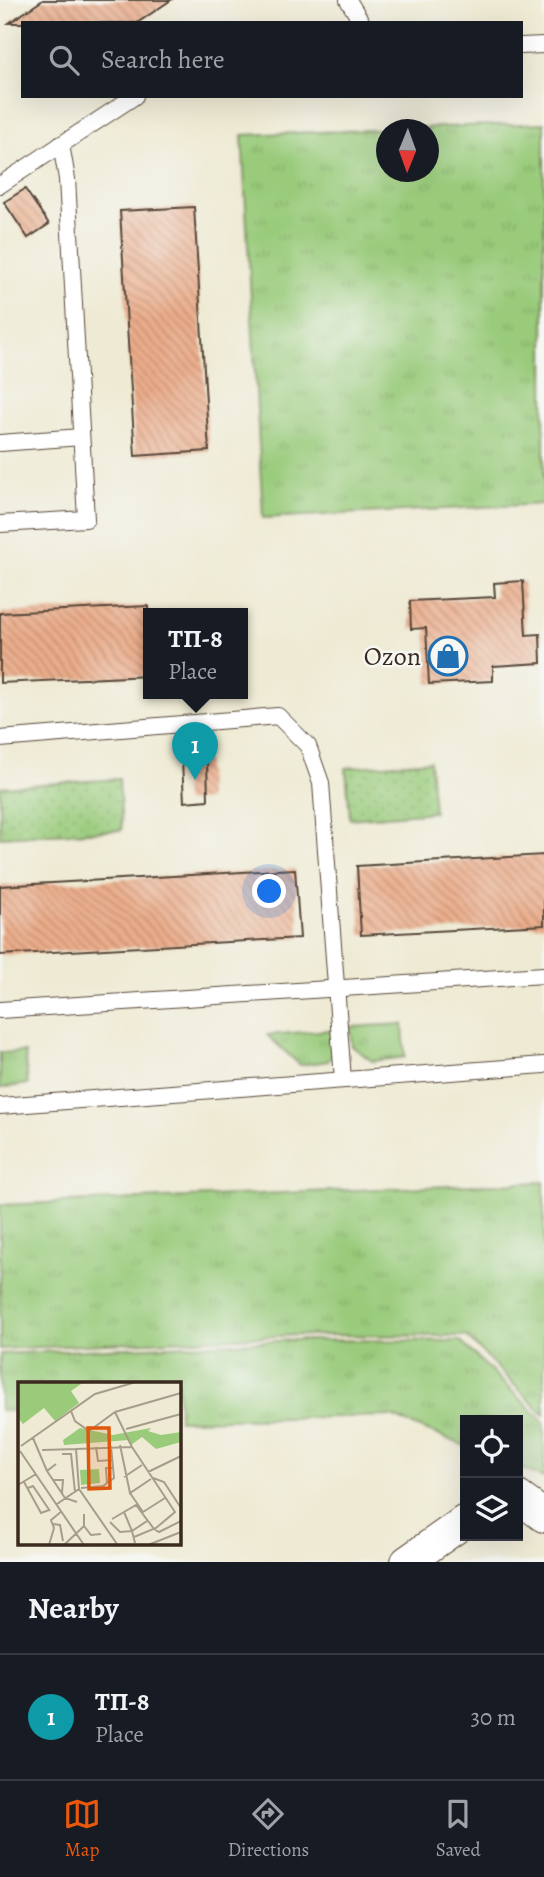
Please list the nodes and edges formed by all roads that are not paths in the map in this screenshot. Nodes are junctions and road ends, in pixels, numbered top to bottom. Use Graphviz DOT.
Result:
graph roads {
  1 [pos="348,0"];
  2 [pos="361,21"];
  3 [pos="544,45"];
  4 [pos="523,46"];
  5 [pos="132,98"];
  6 [pos="61,144"];
  7 [pos="0,185"];
  8 [pos="81,437"];
  9 [pos="0,443"];
  10 [pos="0,524"];
  11 [pos="0,739"];
  12 [pos="544,975"];
  13 [pos="337,988"];
  14 [pos="0,1010"];
  15 [pos="544,1065"];
  16 [pos="342,1080"];
  17 [pos="0,1105"];
  18 [pos="523,1501"];
  19 [pos="544,1516"];
  20 [pos="460,1525"];
  21 [pos="407,1562"];
  1 -- 2 [label="lane"];
  3 -- 4 [label="lane"];
  5 -- 6 [label="lane"];
  6 -- 7 [label="lane"];
  6 -- 8 [label="lane"];
  8 -- 9 [label="lane"];
  8 -- 10 [label="lane"];
  11 -- 13 [label="lane"];
  12 -- 13 [label="lane"];
  13 -- 14 [label="lane"];
  13 -- 16 [label="lane"];
  15 -- 16 [label="lane"];
  16 -- 17 [label="lane"];
  18 -- 19 [label="street"];
  20 -- 21 [label="street"];
}
